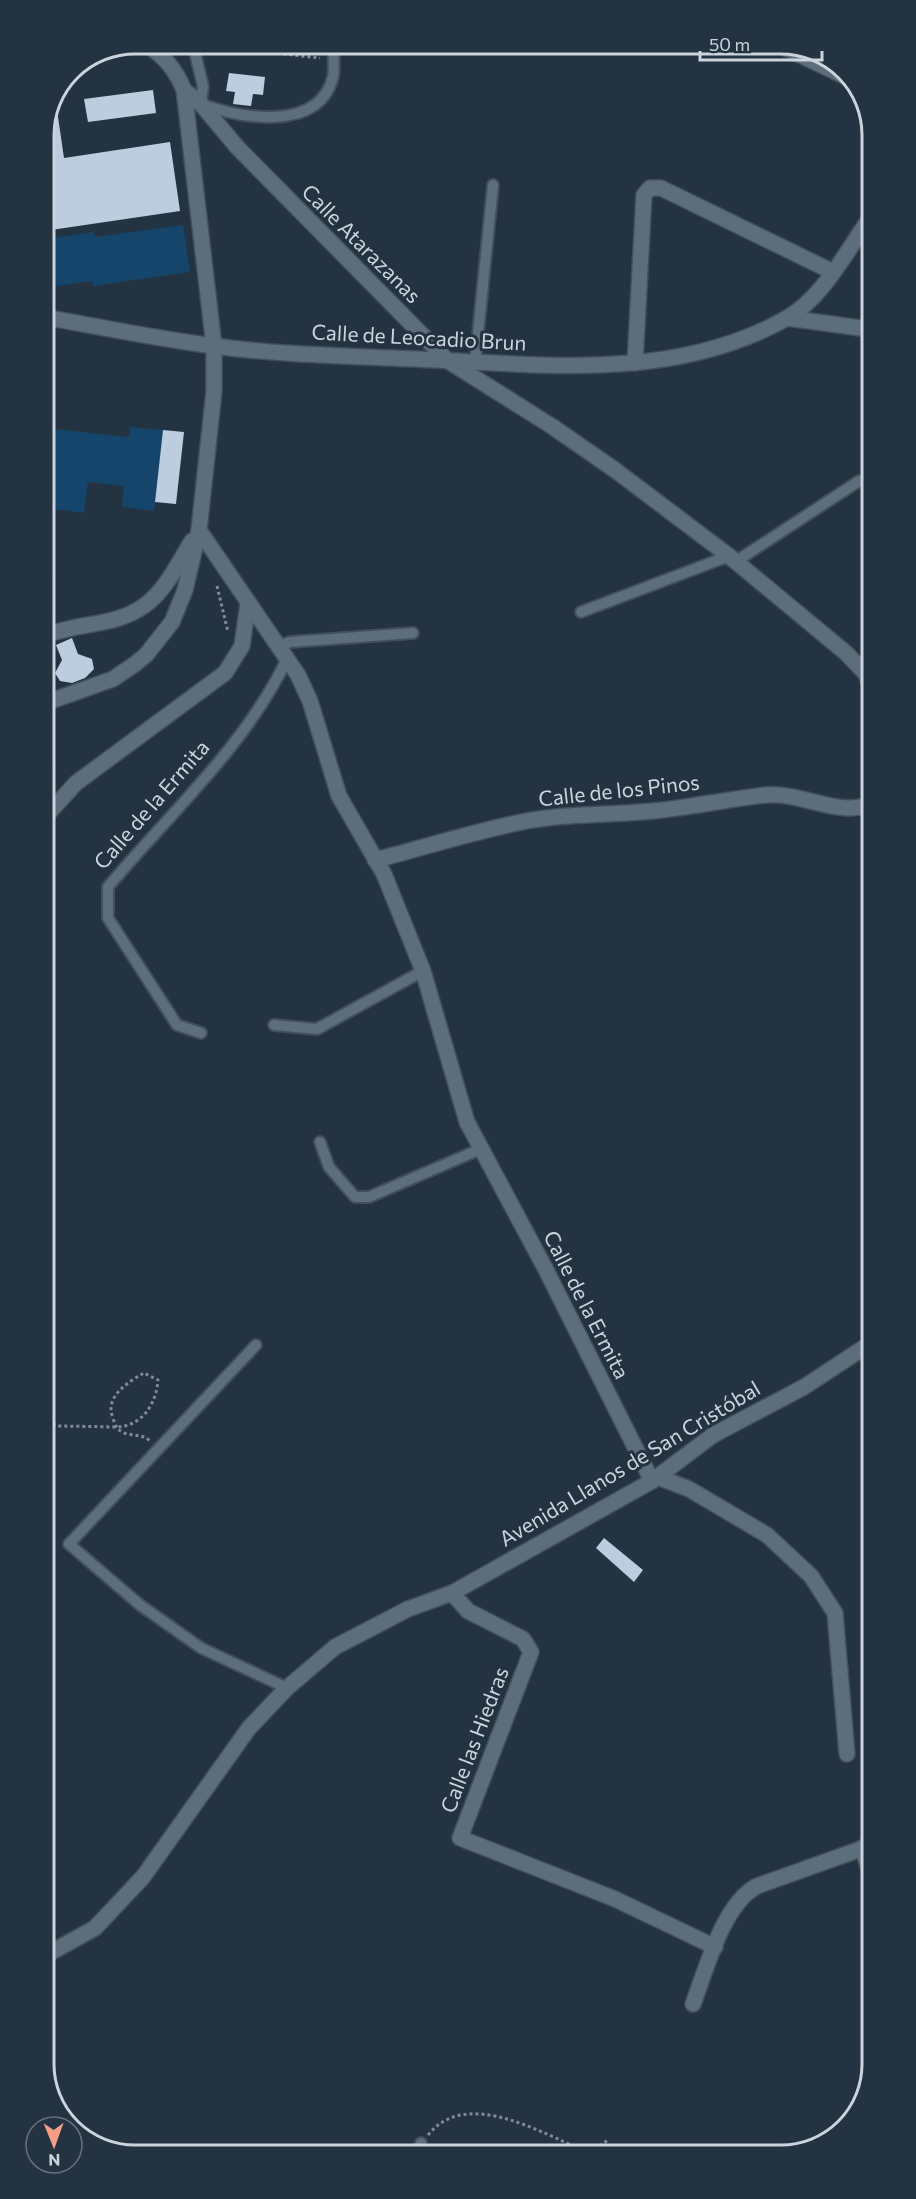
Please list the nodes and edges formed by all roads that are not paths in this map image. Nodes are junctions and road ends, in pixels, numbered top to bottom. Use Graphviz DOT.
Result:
graph roads {
  1 [pos="158,54"];
  2 [pos="195,54"];
  3 [pos="333,54"];
  4 [pos="808,59"];
  5 [pos="824,67"];
  6 [pos="184,90"];
  7 [pos="201,104"];
  8 [pos="187,117"];
  9 [pos="212,117"];
  10 [pos="493,185"];
  11 [pos="862,230"];
  12 [pos="833,272"];
  13 [pos="787,318"];
  14 [pos="54,319"];
  15 [pos="862,328"];
  16 [pos="213,346"];
  17 [pos="448,361"];
  18 [pos="476,363"];
  19 [pos="635,363"];
  20 [pos="862,481"];
  21 [pos="199,531"];
  22 [pos="732,559"];
  23 [pos="248,603"];
  24 [pos="581,612"];
  25 [pos="413,633"];
  26 [pos="54,634"];
  27 [pos="284,652"];
  28 [pos="862,670"];
  29 [pos="54,699"];
  30 [pos="54,807"];
  31 [pos="862,807"];
  32 [pos="375,860"];
  33 [pos="423,971"];
  34 [pos="274,1025"];
  35 [pos="201,1033"];
  36 [pos="320,1142"];
  37 [pos="483,1148"];
  38 [pos="256,1345"];
  39 [pos="862,1349"];
  40 [pos="655,1479"];
  41 [pos="452,1593"];
  42 [pos="287,1688"];
  43 [pos="847,1754"];
  44 [pos="862,1849"];
  45 [pos="715,1947"];
  46 [pos="54,1951"];
  47 [pos="693,2004"];
  1 -- 6 [label="street"];
  2 -- 7 [label="lane"];
  3 -- 7 [label="lane"];
  4 -- 5 [label="street"];
  6 -- 7 [label="street, Calle Atarazanas"];
  6 -- 8 [label="street"];
  7 -- 9 [label="street, Calle Atarazanas"];
  8 -- 9 [label="street"];
  8 -- 16 [label="street"];
  9 -- 17 [label="street, Calle Atarazanas"];
  10 -- 18 [label="lane"];
  11 -- 12 [label="street, Calle de Leocadio Brun"];
  12 -- 13 [label="street, Calle de Leocadio Brun"];
  12 -- 19 [label="street"];
  13 -- 15 [label="street"];
  13 -- 19 [label="street, Calle de Leocadio Brun"];
  14 -- 16 [label="street, Calle de Leocadio Brun"];
  16 -- 17 [label="street, Calle de Leocadio Brun"];
  16 -- 21 [label="street"];
  17 -- 18 [label="street, Calle de Leocadio Brun"];
  17 -- 22 [label="street, Calle Atarazanas"];
  18 -- 19 [label="street, Calle de Leocadio Brun"];
  20 -- 22 [label="lane"];
  21 -- 23 [label="street, Calle de la Ermita"];
  21 -- 26 [label="street"];
  21 -- 29 [label="street"];
  22 -- 24 [label="lane"];
  22 -- 28 [label="street, Calle Atarazanas"];
  23 -- 27 [label="street, Calle de la Ermita"];
  23 -- 30 [label="street"];
  25 -- 27 [label="lane"];
  27 -- 32 [label="street, Calle de la Ermita"];
  27 -- 35 [label="lane, Calle de la Ermita"];
  31 -- 32 [label="street, Calle de los Pinos"];
  32 -- 33 [label="street, Calle de la Ermita"];
  33 -- 34 [label="lane"];
  33 -- 37 [label="street, Calle de la Ermita"];
  36 -- 37 [label="lane"];
  37 -- 40 [label="street, Calle de la Ermita"];
  38 -- 42 [label="lane"];
  39 -- 40 [label="street, Avenida Llanos de San Cristóbal"];
  40 -- 41 [label="street, Avenida Llanos de San Cristóbal"];
  40 -- 43 [label="street"];
  41 -- 42 [label="street, Avenida Llanos de San Cristóbal"];
  41 -- 45 [label="street, Calle las Hiedras"];
  42 -- 46 [label="street, Avenida Llanos de San Cristóbal"];
  44 -- 45 [label="street"];
  45 -- 47 [label="street"];
}
